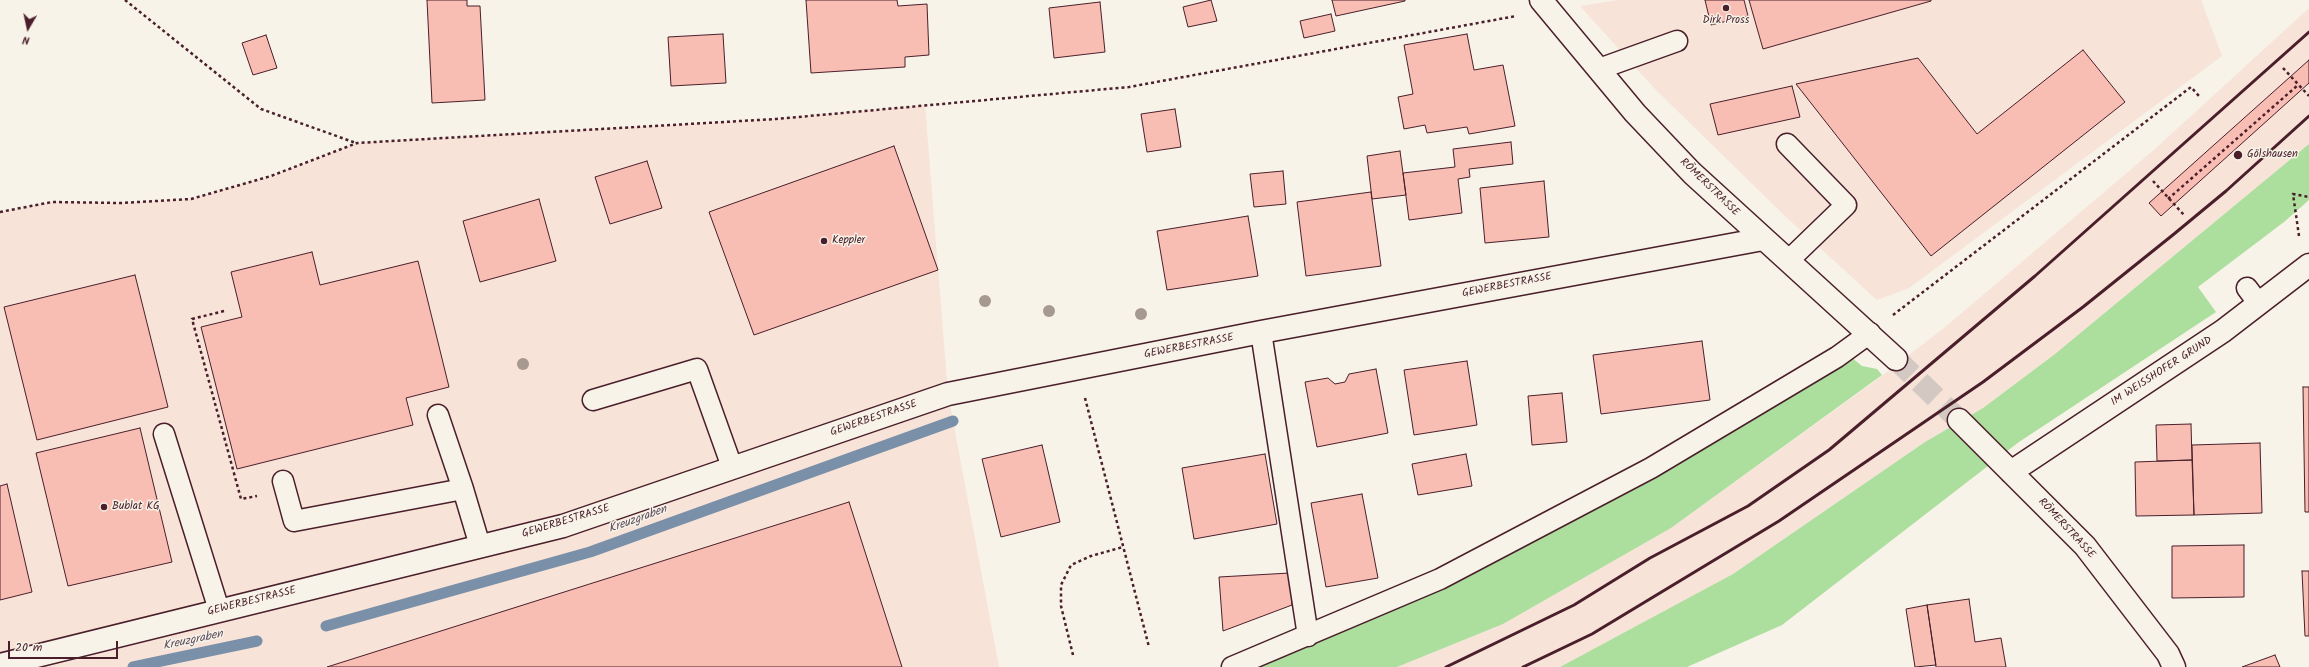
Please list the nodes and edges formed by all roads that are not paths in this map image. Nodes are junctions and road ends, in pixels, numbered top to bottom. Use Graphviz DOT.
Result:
graph roads {
  1 [pos="1546,5"];
  2 [pos="1676,41"];
  3 [pos="1599,69"];
  4 [pos="1787,144"];
  5 [pos="1763,239"];
  6 [pos="1788,261"];
  7 [pos="2306,268"];
  8 [pos="1261,332"];
  9 [pos="1870,333"];
  10 [pos="1896,359"];
  11 [pos="593,400"];
  12 [pos="438,414"];
  13 [pos="1959,420"];
  14 [pos="164,434"];
  15 [pos="732,467"];
  16 [pos="2011,472"];
  17 [pos="284,486"];
  18 [pos="463,489"];
  19 [pos="480,546"];
  20 [pos="219,610"];
  21 [pos="1308,636"];
  22 [pos="0,665"];
  23 [pos="1232,667"];
  24 [pos="2174,667"];
  1 -- 3 [label="street, RÖMERSTRASSE"];
  2 -- 3 [label="lane"];
  3 -- 5 [label="street, RÖMERSTRASSE"];
  4 -- 6 [label="lane"];
  5 -- 6 [label="street, RÖMERSTRASSE"];
  5 -- 8 [label="street, GEWERBESTRASSE"];
  6 -- 9 [label="street, RÖMERSTRASSE"];
  7 -- 16 [label="street, IM WEISSHOFER GRUND"];
  8 -- 15 [label="street, GEWERBESTRASSE"];
  8 -- 21 [label="lane"];
  9 -- 10 [label="street, RÖMERSTRASSE"];
  9 -- 21 [label="lane"];
  11 -- 15 [label="lane"];
  12 -- 18 [label="lane"];
  13 -- 16 [label="street, RÖMERSTRASSE"];
  14 -- 20 [label="lane"];
  15 -- 19 [label="street, GEWERBESTRASSE"];
  16 -- 24 [label="street, RÖMERSTRASSE"];
  17 -- 18 [label="lane"];
  18 -- 19 [label="lane"];
  19 -- 20 [label="street, GEWERBESTRASSE"];
  20 -- 22 [label="street, GEWERBESTRASSE"];
  21 -- 23 [label="lane"];
}
